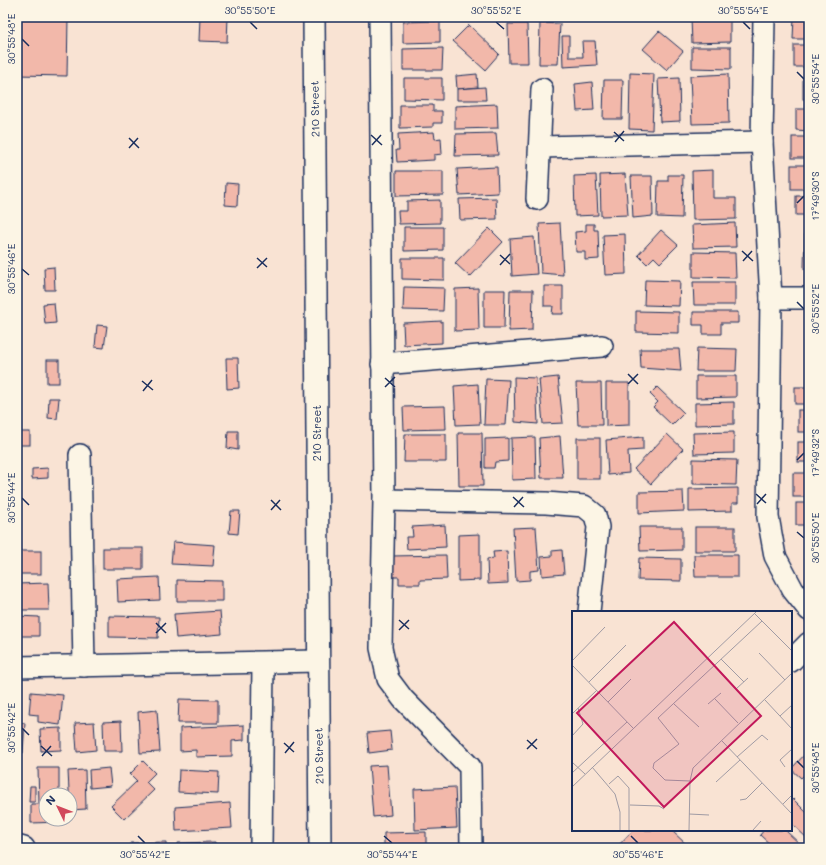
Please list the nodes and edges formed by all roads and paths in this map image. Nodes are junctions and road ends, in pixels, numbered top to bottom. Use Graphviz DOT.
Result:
graph roads {
  1 [pos="314,17"];
  2 [pos="380,17"];
  3 [pos="764,17"];
  4 [pos="542,89"];
  5 [pos="762,142"];
  6 [pos="540,147"];
  7 [pos="537,199"];
  8 [pos="771,298"];
  9 [pos="809,298"];
  10 [pos="602,346"];
  11 [pos="382,364"];
  12 [pos="80,455"];
  13 [pos="384,500"];
  14 [pos="809,610"];
  15 [pos="589,611"];
  16 [pos="809,643"];
  17 [pos="792,660"];
  18 [pos="318,661"];
  19 [pos="263,663"];
  20 [pos="84,666"];
  21 [pos="17,668"];
  22 [pos="17,846"];
  23 [pos="24,848"];
  24 [pos="261,848"];
  25 [pos="320,848"];
  26 [pos="472,848"];
  1 -- 18 [label="street, 210 Street"];
  2 -- 11 [label="street"];
  3 -- 5 [label="street"];
  4 -- 6 [label="street"];
  5 -- 6 [label="street"];
  5 -- 8 [label="street"];
  6 -- 7 [label="street"];
  8 -- 9 [label="street"];
  8 -- 14 [label="street"];
  10 -- 11 [label="street"];
  11 -- 13 [label="street"];
  12 -- 20 [label="street"];
  13 -- 15 [label="street"];
  13 -- 26 [label="street"];
  16 -- 17 [label="street"];
  18 -- 19 [label="street"];
  18 -- 25 [label="street, 210 Street"];
  19 -- 20 [label="street"];
  19 -- 24 [label="street"];
  20 -- 21 [label="street"];
  22 -- 23 [label="street"];
}
